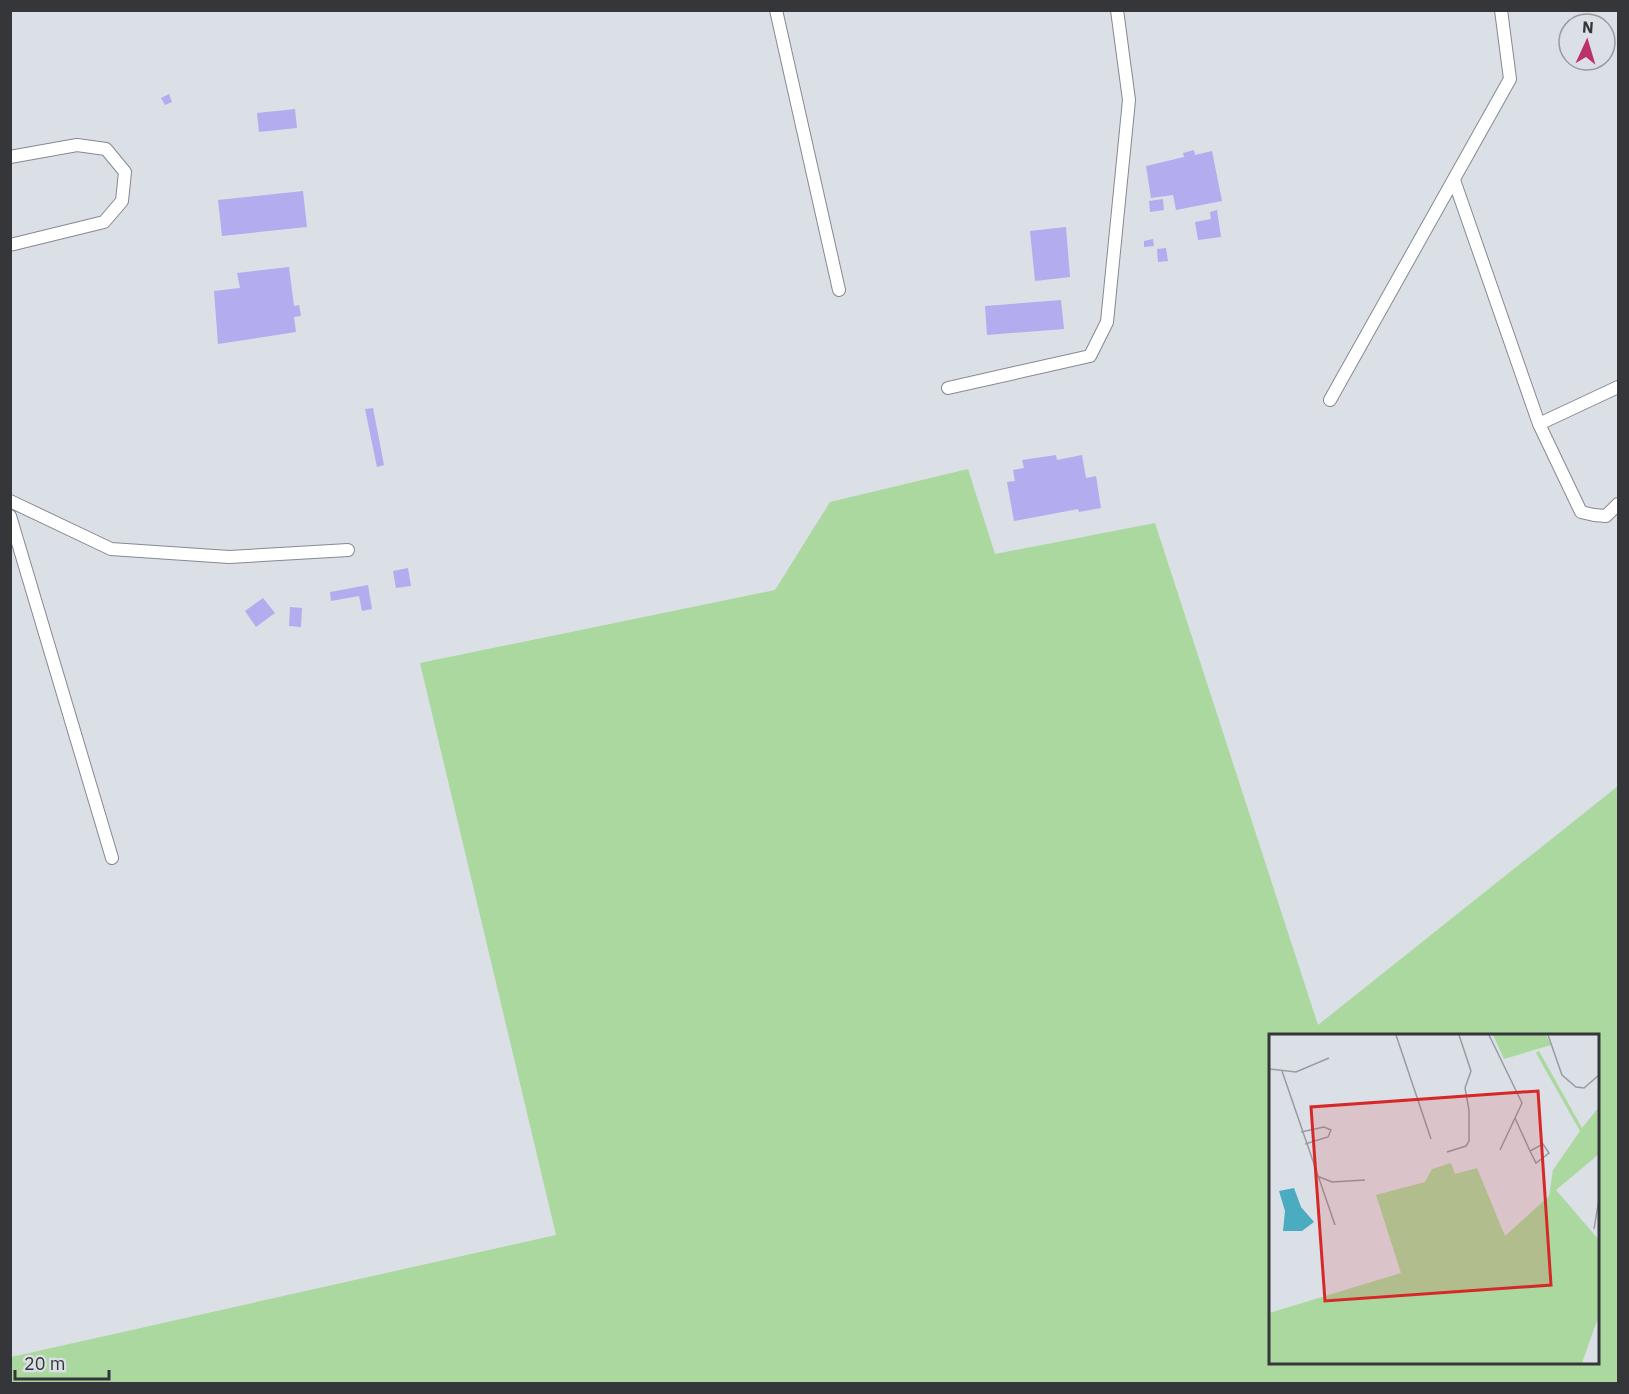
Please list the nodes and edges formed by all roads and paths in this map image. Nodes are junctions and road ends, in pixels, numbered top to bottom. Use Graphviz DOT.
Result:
graph roads {
  1 [pos="776,10"];
  2 [pos="1117,10"];
  3 [pos="1501,10"];
  4 [pos="10,157"];
  5 [pos="1454,180"];
  6 [pos="10,245"];
  7 [pos="839,290"];
  8 [pos="1618,387"];
  9 [pos="948,388"];
  10 [pos="1330,400"];
  11 [pos="1539,424"];
  12 [pos="10,501"];
  13 [pos="1618,504"];
  14 [pos="10,516"];
  15 [pos="348,550"];
  16 [pos="112,858"];
  1 -- 7 [label="lane"];
  2 -- 9 [label="lane"];
  3 -- 5 [label="lane"];
  4 -- 6 [label="lane"];
  5 -- 10 [label="lane"];
  5 -- 11 [label="lane"];
  8 -- 11 [label="lane"];
  11 -- 13 [label="lane"];
  12 -- 15 [label="lane"];
  14 -- 16 [label="lane"];
}
